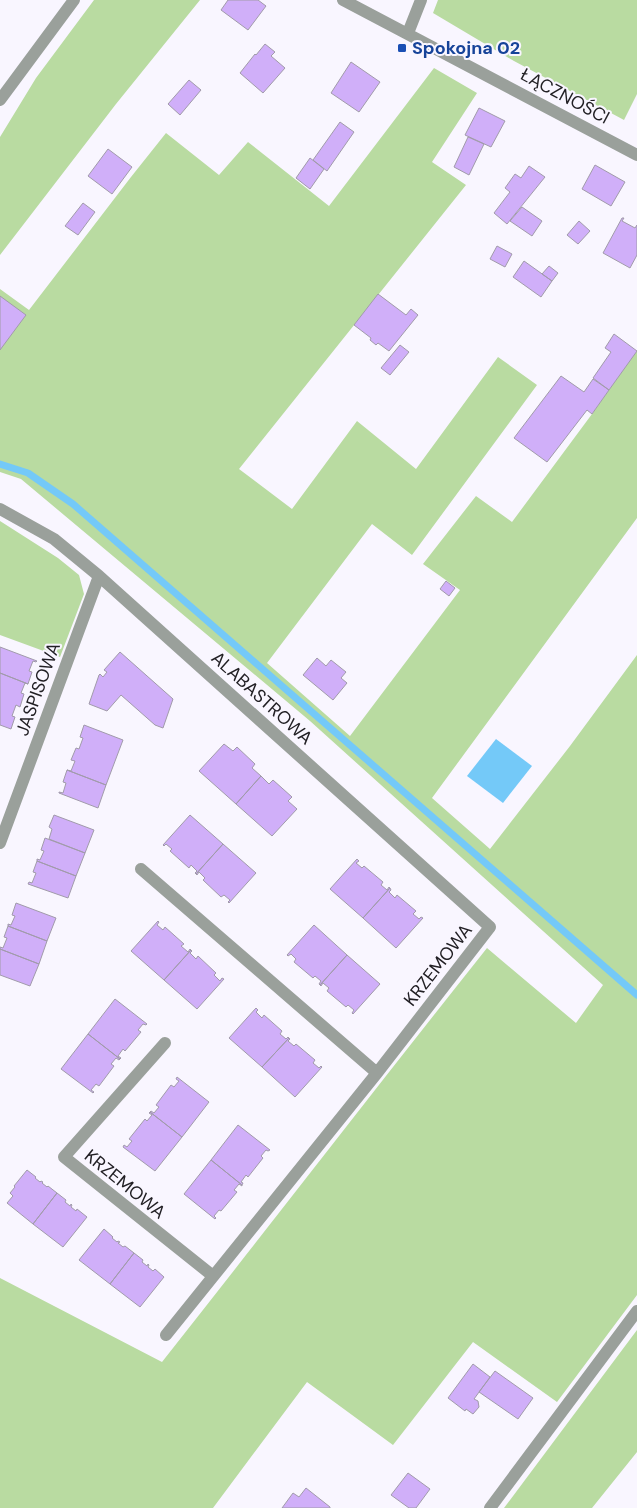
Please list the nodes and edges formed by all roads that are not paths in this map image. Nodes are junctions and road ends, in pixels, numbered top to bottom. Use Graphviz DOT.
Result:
graph roads {
  1 [pos="74,0"];
  2 [pos="343,0"];
  3 [pos="420,0"];
  4 [pos="408,33"];
  5 [pos="0,100"];
  6 [pos="637,155"];
  7 [pos="0,509"];
  8 [pos="99,576"];
  9 [pos="0,843"];
  10 [pos="141,869"];
  11 [pos="490,927"];
  12 [pos="165,1044"];
  13 [pos="377,1072"];
  14 [pos="213,1276"];
  15 [pos="637,1311"];
  16 [pos="166,1335"];
  17 [pos="490,1508"];
  1 -- 5 [label="street"];
  2 -- 4 [label="street, ŁĄCZNOŚCI"];
  3 -- 4 [label="street"];
  4 -- 6 [label="street, ŁĄCZNOŚCI"];
  7 -- 8 [label="street, ALABASTROWA"];
  8 -- 9 [label="street, JASPISOWA"];
  8 -- 11 [label="street, ALABASTROWA"];
  10 -- 13 [label="street"];
  11 -- 13 [label="street, KRZEMOWA"];
  12 -- 14 [label="street, KRZEMOWA"];
  13 -- 14 [label="street, KRZEMOWA"];
  14 -- 16 [label="street, KRZEMOWA"];
  15 -- 17 [label="street"];
}
